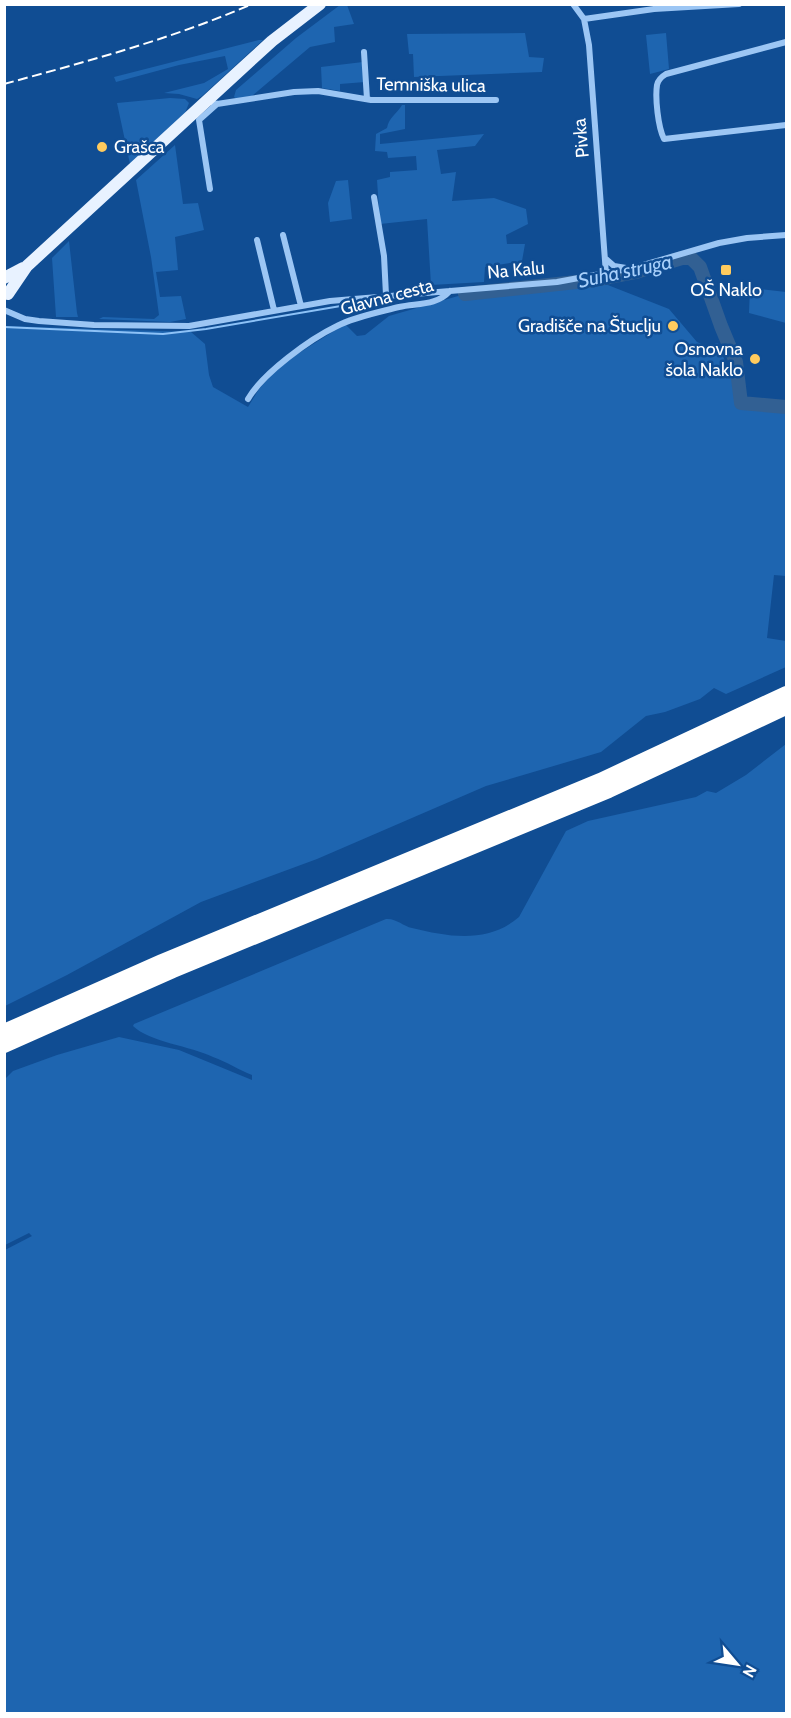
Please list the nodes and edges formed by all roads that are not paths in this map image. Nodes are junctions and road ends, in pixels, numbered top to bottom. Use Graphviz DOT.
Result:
graph roads {
  1 [pos="320,4"];
  2 [pos="573,4"];
  3 [pos="739,4"];
  4 [pos="584,18"];
  5 [pos="786,42"];
  6 [pos="364,52"];
  7 [pos="367,99"];
  8 [pos="496,100"];
  9 [pos="212,102"];
  10 [pos="786,125"];
  11 [pos="210,189"];
  12 [pos="375,197"];
  13 [pos="283,235"];
  14 [pos="786,235"];
  15 [pos="257,240"];
  16 [pos="606,258"];
  17 [pos="27,266"];
  18 [pos="633,268"];
  19 [pos="606,274"];
  20 [pos="4,278"];
  21 [pos="6,290"];
  22 [pos="450,291"];
  23 [pos="386,295"];
  24 [pos="301,306"];
  25 [pos="4,309"];
  26 [pos="274,310"];
  27 [pos="248,399"];
  28 [pos="786,693"];
  29 [pos="786,708"];
  30 [pos="4,1031"];
  31 [pos="4,1046"];
  1 -- 9 [label="main road"];
  2 -- 4 [label="street, Pivka"];
  3 -- 4 [label="street"];
  4 -- 16 [label="street, Pivka"];
  5 -- 10 [label="street"];
  6 -- 7 [label="street, Temniška ulica"];
  7 -- 8 [label="street, Temniška ulica"];
  7 -- 9 [label="street, Temniška ulica"];
  9 -- 11 [label="street"];
  9 -- 17 [label="main road"];
  12 -- 23 [label="street"];
  13 -- 24 [label="street"];
  14 -- 18 [label="street, Na Kalu"];
  15 -- 26 [label="street"];
  16 -- 18 [label="street"];
  16 -- 19 [label="street, Pivka"];
  17 -- 20 [label="main road"];
  17 -- 21 [label="main road"];
  18 -- 19 [label="street, Na Kalu"];
  19 -- 22 [label="street, Na Kalu"];
  21 -- 25 [label="main road"];
  22 -- 23 [label="street, Na Kalu"];
  22 -- 27 [label="street, Glavna cesta"];
  23 -- 24 [label="street, Na Kalu"];
  24 -- 26 [label="street, Na Kalu"];
  25 -- 26 [label="street, Na Kalu"];
  28 -- 30 [label="highway"];
  29 -- 31 [label="highway"];
}
